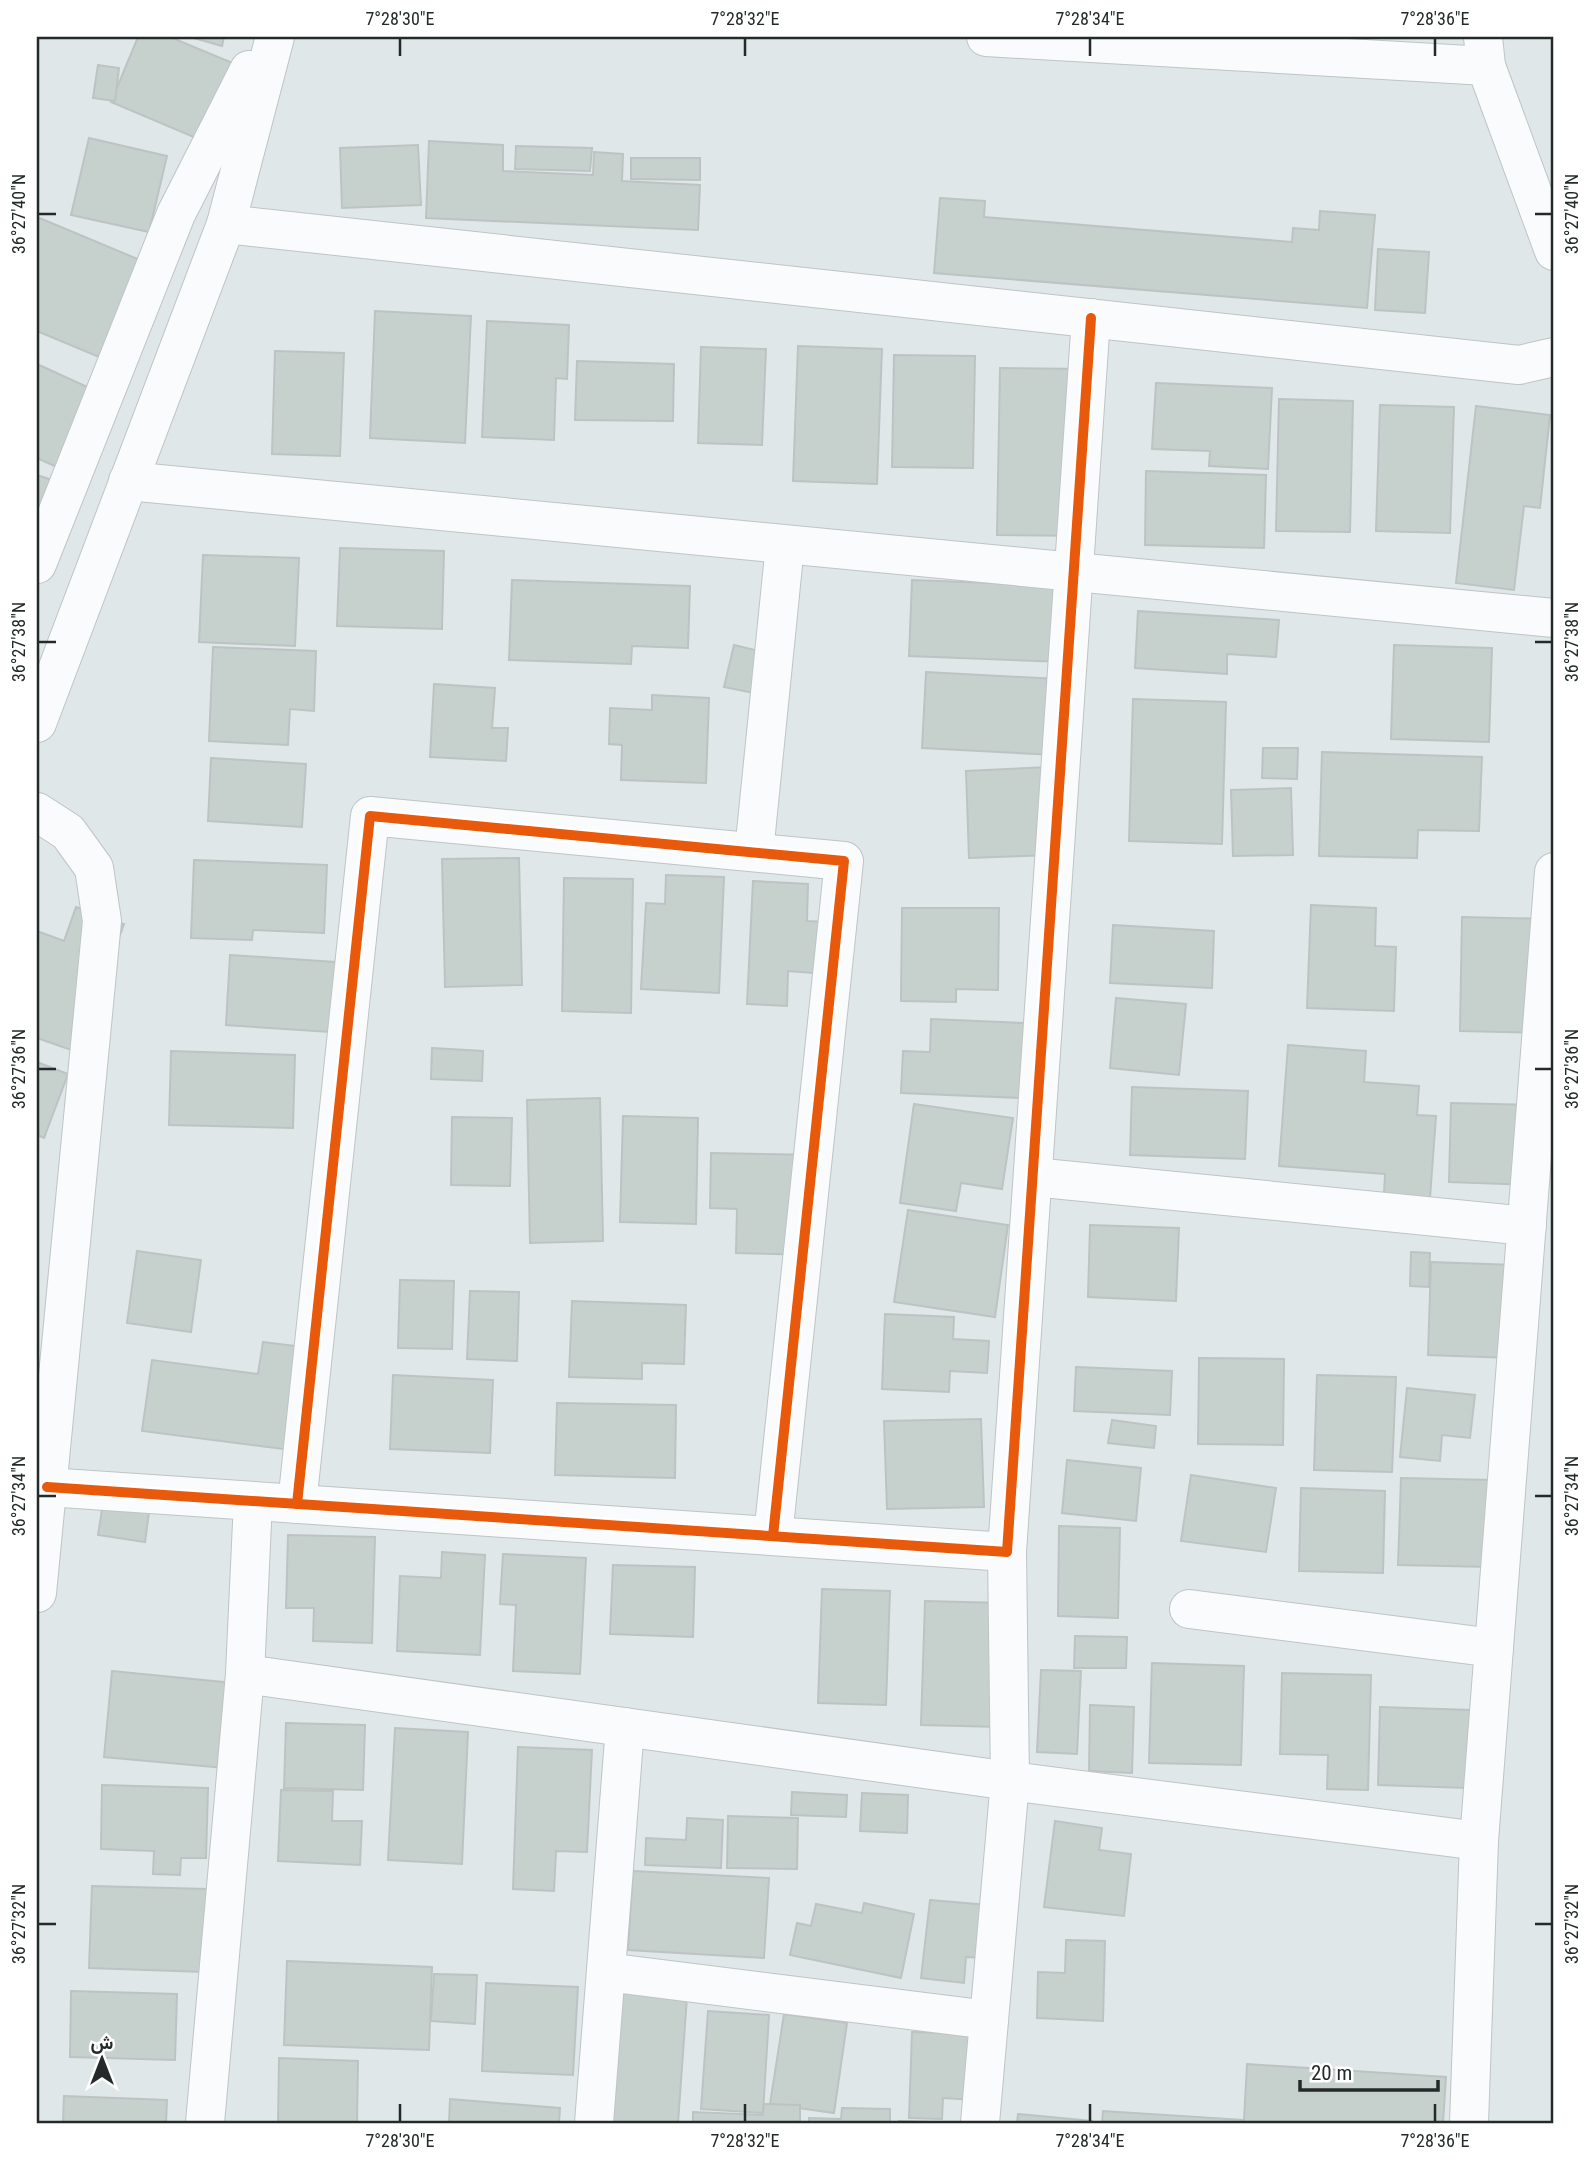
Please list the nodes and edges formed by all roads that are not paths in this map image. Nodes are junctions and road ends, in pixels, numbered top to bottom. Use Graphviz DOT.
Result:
graph roads {
  1 [pos="266,37"];
  2 [pos="275,37"];
  3 [pos="986,37"];
  4 [pos="1485,51"];
  5 [pos="226,224"];
  6 [pos="1554,251"];
  7 [pos="1091,318"];
  8 [pos="1554,358"];
  9 [pos="128,481"];
  10 [pos="785,545"];
  11 [pos="37,564"];
  12 [pos="1074,572"];
  13 [pos="1554,618"];
  14 [pos="37,723"];
  15 [pos="37,812"];
  16 [pos="754,852"];
  17 [pos="1554,872"];
  18 [pos="1550,987"];
  19 [pos="1033,1177"];
  20 [pos="1527,1226"];
  21 [pos="47,1487"];
  22 [pos="253,1502"];
  23 [pos="297,1504"];
  24 [pos="773,1536"];
  25 [pos="1007,1552"];
  26 [pos="37,1593"];
  27 [pos="1189,1609"];
  28 [pos="1494,1648"];
  29 [pos="245,1674"];
  30 [pos="625,1727"];
  31 [pos="1010,1781"];
  32 [pos="1479,1842"];
  33 [pos="606,1972"];
  34 [pos="989,2020"];
  35 [pos="205,2123"];
  36 [pos="594,2123"];
  37 [pos="980,2123"];
  38 [pos="1469,2123"];
  1 -- 11 [label="street"];
  2 -- 5 [label="street"];
  3 -- 4 [label="street"];
  4 -- 6 [label="street"];
  5 -- 7 [label="street"];
  5 -- 9 [label="street"];
  7 -- 8 [label="street"];
  7 -- 12 [label="street"];
  9 -- 10 [label="street"];
  9 -- 14 [label="street"];
  10 -- 12 [label="street"];
  10 -- 16 [label="street"];
  12 -- 13 [label="street"];
  12 -- 19 [label="street"];
  15 -- 21 [label="street"];
  16 -- 23 [label="street"];
  16 -- 24 [label="street"];
  17 -- 18 [label="street"];
  18 -- 20 [label="street"];
  19 -- 20 [label="street"];
  19 -- 25 [label="street"];
  20 -- 28 [label="street"];
  21 -- 22 [label="street"];
  21 -- 26 [label="street"];
  22 -- 23 [label="street"];
  22 -- 29 [label="street"];
  23 -- 24 [label="street"];
  24 -- 25 [label="street"];
  25 -- 31 [label="street"];
  27 -- 28 [label="street"];
  28 -- 32 [label="street"];
  29 -- 30 [label="street"];
  29 -- 35 [label="street"];
  30 -- 31 [label="street"];
  30 -- 33 [label="street"];
  31 -- 32 [label="street"];
  31 -- 34 [label="street"];
  32 -- 38 [label="street"];
  33 -- 34 [label="street"];
  33 -- 36 [label="street"];
  34 -- 37 [label="street"];
}
